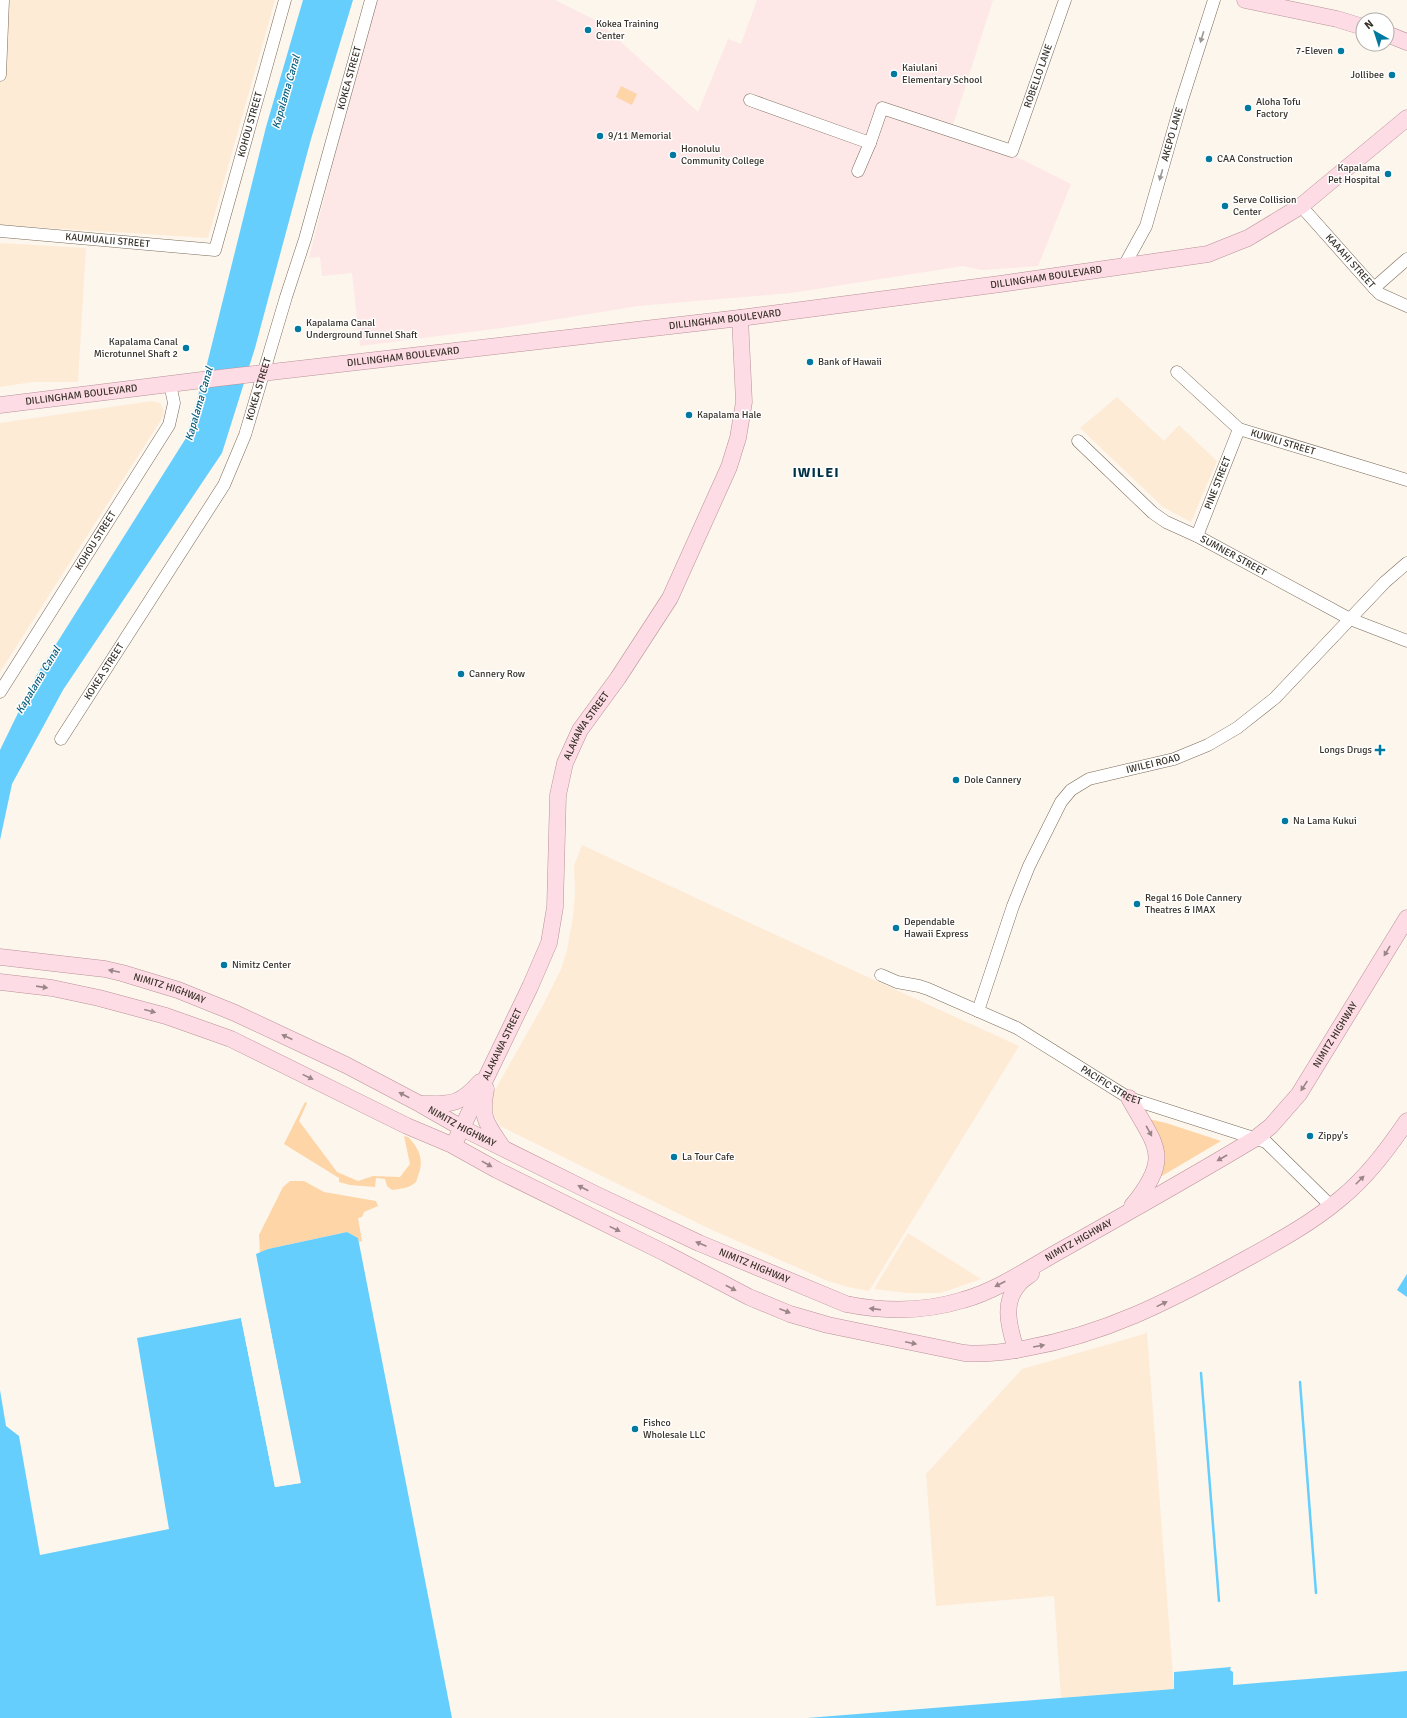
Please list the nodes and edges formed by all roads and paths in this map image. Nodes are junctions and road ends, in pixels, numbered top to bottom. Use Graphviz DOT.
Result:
graph roads {
  1 [pos="3,0"];
  2 [pos="285,0"];
  3 [pos="371,0"];
  4 [pos="1065,0"];
  5 [pos="1214,0"];
  6 [pos="1245,0"];
  7 [pos="1355,25"];
  8 [pos="1395,37"];
  9 [pos="1407,42"];
  10 [pos="0,75"];
  11 [pos="750,100"];
  12 [pos="1407,118"];
  13 [pos="870,143"];
  14 [pos="858,171"];
  15 [pos="1301,206"];
  16 [pos="0,231"];
  17 [pos="215,250"];
  18 [pos="1407,259"];
  19 [pos="1124,266"];
  20 [pos="1374,288"];
  21 [pos="1407,306"];
  22 [pos="740,318"];
  23 [pos="1177,372"];
  24 [pos="264,373"];
  25 [pos="170,384"];
  26 [pos="0,406"];
  27 [pos="1240,429"];
  28 [pos="1078,441"];
  29 [pos="1407,480"];
  30 [pos="1197,536"];
  31 [pos="1407,563"];
  32 [pos="1365,603"];
  33 [pos="1350,619"];
  34 [pos="1371,627"];
  35 [pos="1407,641"];
  36 [pos="0,692"];
  37 [pos="61,739"];
  38 [pos="1407,918"];
  39 [pos="0,957"];
  40 [pos="881,974"];
  41 [pos="2,982"];
  42 [pos="978,1011"];
  43 [pos="490,1070"];
  44 [pos="1129,1098"];
  45 [pos="420,1104"];
  46 [pos="1407,1121"];
  47 [pos="462,1128"];
  48 [pos="1256,1138"];
  49 [pos="452,1146"];
  50 [pos="504,1149"];
  51 [pos="1331,1206"];
  52 [pos="1124,1215"];
  53 [pos="1046,1258"];
  54 [pos="1016,1350"];
  1 -- 10 [label="street"];
  2 -- 17 [label="street, KOHOU STREET"];
  3 -- 24 [label="street, KOKEA STREET"];
  4 -- 13 [label="street, ROBELLO LANE"];
  5 -- 19 [label="street, AKEPO LANE, one-way"];
  6 -- 7 [label="main road"];
  8 -- 9 [label="main road"];
  11 -- 13 [label="street"];
  12 -- 15 [label="main road, DILLINGHAM BOULEVARD"];
  13 -- 14 [label="street"];
  15 -- 19 [label="main road, DILLINGHAM BOULEVARD"];
  15 -- 20 [label="street, KAAAHI STREET"];
  16 -- 17 [label="street, KAUMUALII STREET"];
  18 -- 20 [label="street"];
  19 -- 22 [label="main road, DILLINGHAM BOULEVARD"];
  20 -- 21 [label="street, KAAAHI STREET"];
  22 -- 24 [label="main road, DILLINGHAM BOULEVARD"];
  22 -- 43 [label="main road, ALAKAWA STREET"];
  23 -- 27 [label="street, KUWILI STREET"];
  24 -- 25 [label="main road, DILLINGHAM BOULEVARD"];
  24 -- 37 [label="street, KOKEA STREET"];
  25 -- 26 [label="main road, DILLINGHAM BOULEVARD"];
  25 -- 36 [label="street, KOHOU STREET"];
  27 -- 29 [label="street, KUWILI STREET"];
  27 -- 30 [label="street, PINE STREET"];
  28 -- 30 [label="street, SUMNER STREET"];
  30 -- 33 [label="street, SUMNER STREET"];
  31 -- 32 [label="street, IWILEI ROAD"];
  32 -- 33 [label="street, IWILEI ROAD"];
  32 -- 34 [label="street"];
  33 -- 34 [label="street, SUMNER STREET"];
  33 -- 42 [label="street, IWILEI ROAD"];
  34 -- 35 [label="street, SUMNER STREET"];
  38 -- 48 [label="main road, NIMITZ HIGHWAY, one-way"];
  45 -- 39 [label="main road, NIMITZ HIGHWAY, one-way"];
  40 -- 42 [label="street, PACIFIC STREET"];
  41 -- 49 [label="main road, NIMITZ HIGHWAY, one-way"];
  42 -- 44 [label="street, PACIFIC STREET"];
  43 -- 45 [label="main road"];
  43 -- 47 [label="main road, ALAKAWA STREET"];
  43 -- 50 [label="main road"];
  44 -- 48 [label="street, PACIFIC STREET"];
  44 -- 52 [label="main road, one-way"];
  45 -- 47 [label="main road, NIMITZ HIGHWAY"];
  51 -- 46 [label="main road, NIMITZ HIGHWAY, one-way"];
  47 -- 49 [label="main road, ALAKAWA STREET"];
  47 -- 50 [label="main road, NIMITZ HIGHWAY"];
  48 -- 51 [label="street, PACIFIC STREET"];
  48 -- 52 [label="main road, NIMITZ HIGHWAY, one-way"];
  49 -- 54 [label="main road, NIMITZ HIGHWAY, one-way"];
  53 -- 50 [label="main road, NIMITZ HIGHWAY, one-way"];
  54 -- 51 [label="main road, NIMITZ HIGHWAY, one-way"];
  52 -- 53 [label="main road, NIMITZ HIGHWAY"];
  53 -- 54 [label="main road"];
}
